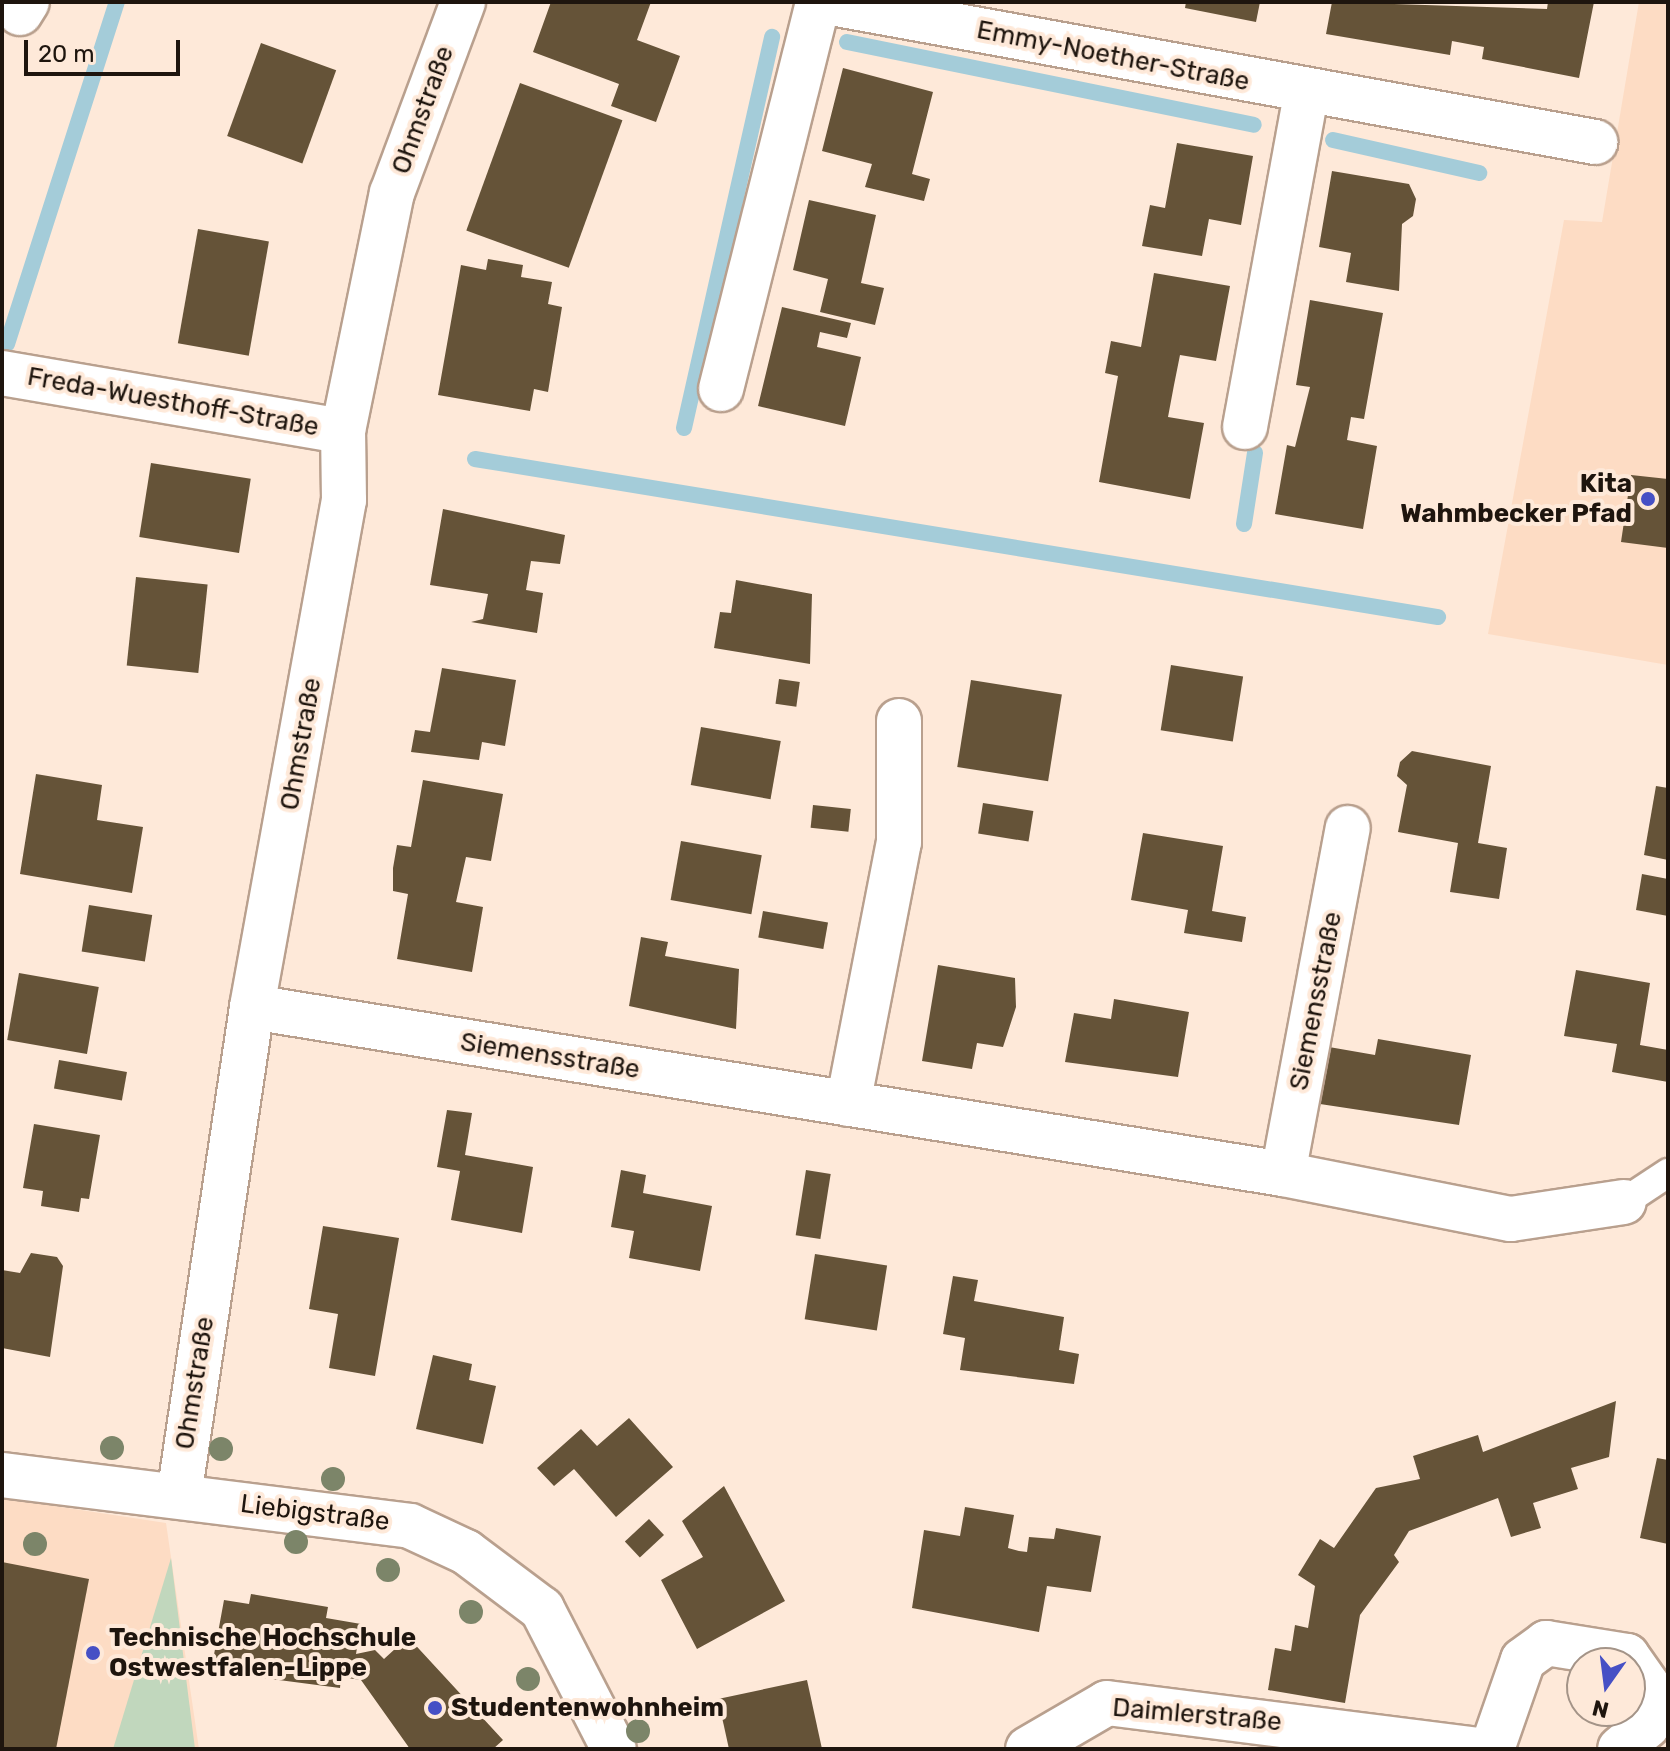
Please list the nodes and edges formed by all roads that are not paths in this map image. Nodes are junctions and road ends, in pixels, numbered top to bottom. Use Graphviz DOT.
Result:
graph roads {
  1 [pos="463,2"];
  2 [pos="818,2"];
  3 [pos="826,2"];
  4 [pos="1306,93"];
  5 [pos="1595,142"];
  6 [pos="2,373"];
  7 [pos="721,389"];
  8 [pos="1245,427"];
  9 [pos="343,431"];
  10 [pos="899,721"];
  11 [pos="1348,828"];
  12 [pos="252,1007"];
  13 [pos="848,1104"];
  14 [pos="1668,1173"];
  15 [pos="1283,1174"];
  16 [pos="1624,1202"];
  17 [pos="2,1475"];
  18 [pos="179,1496"];
  19 [pos="614,1749"];
  20 [pos="1028,1749"];
  21 [pos="1473,1749"];
  22 [pos="1492,1749"];
  23 [pos="1620,1749"];
  1 -- 9 [label="street, Ohmstraße"];
  2 -- 7 [label="street"];
  3 -- 4 [label="street, Emmy-Noether-Straße"];
  4 -- 5 [label="street, Emmy-Noether-Straße"];
  4 -- 8 [label="street"];
  6 -- 9 [label="street, Freda-Wuesthoff-Straße"];
  9 -- 12 [label="street, Ohmstraße"];
  10 -- 13 [label="street"];
  11 -- 15 [label="street, Siemensstraße"];
  12 -- 13 [label="street, Siemensstraße"];
  12 -- 18 [label="street, Ohmstraße"];
  13 -- 15 [label="street, Siemensstraße"];
  14 -- 16 [label="lane"];
  15 -- 16 [label="street, Siemensstraße"];
  17 -- 18 [label="street, Liebigstraße"];
  18 -- 19 [label="street, Liebigstraße"];
  20 -- 21 [label="street, Daimlerstraße"];
  22 -- 23 [label="street"];
}
